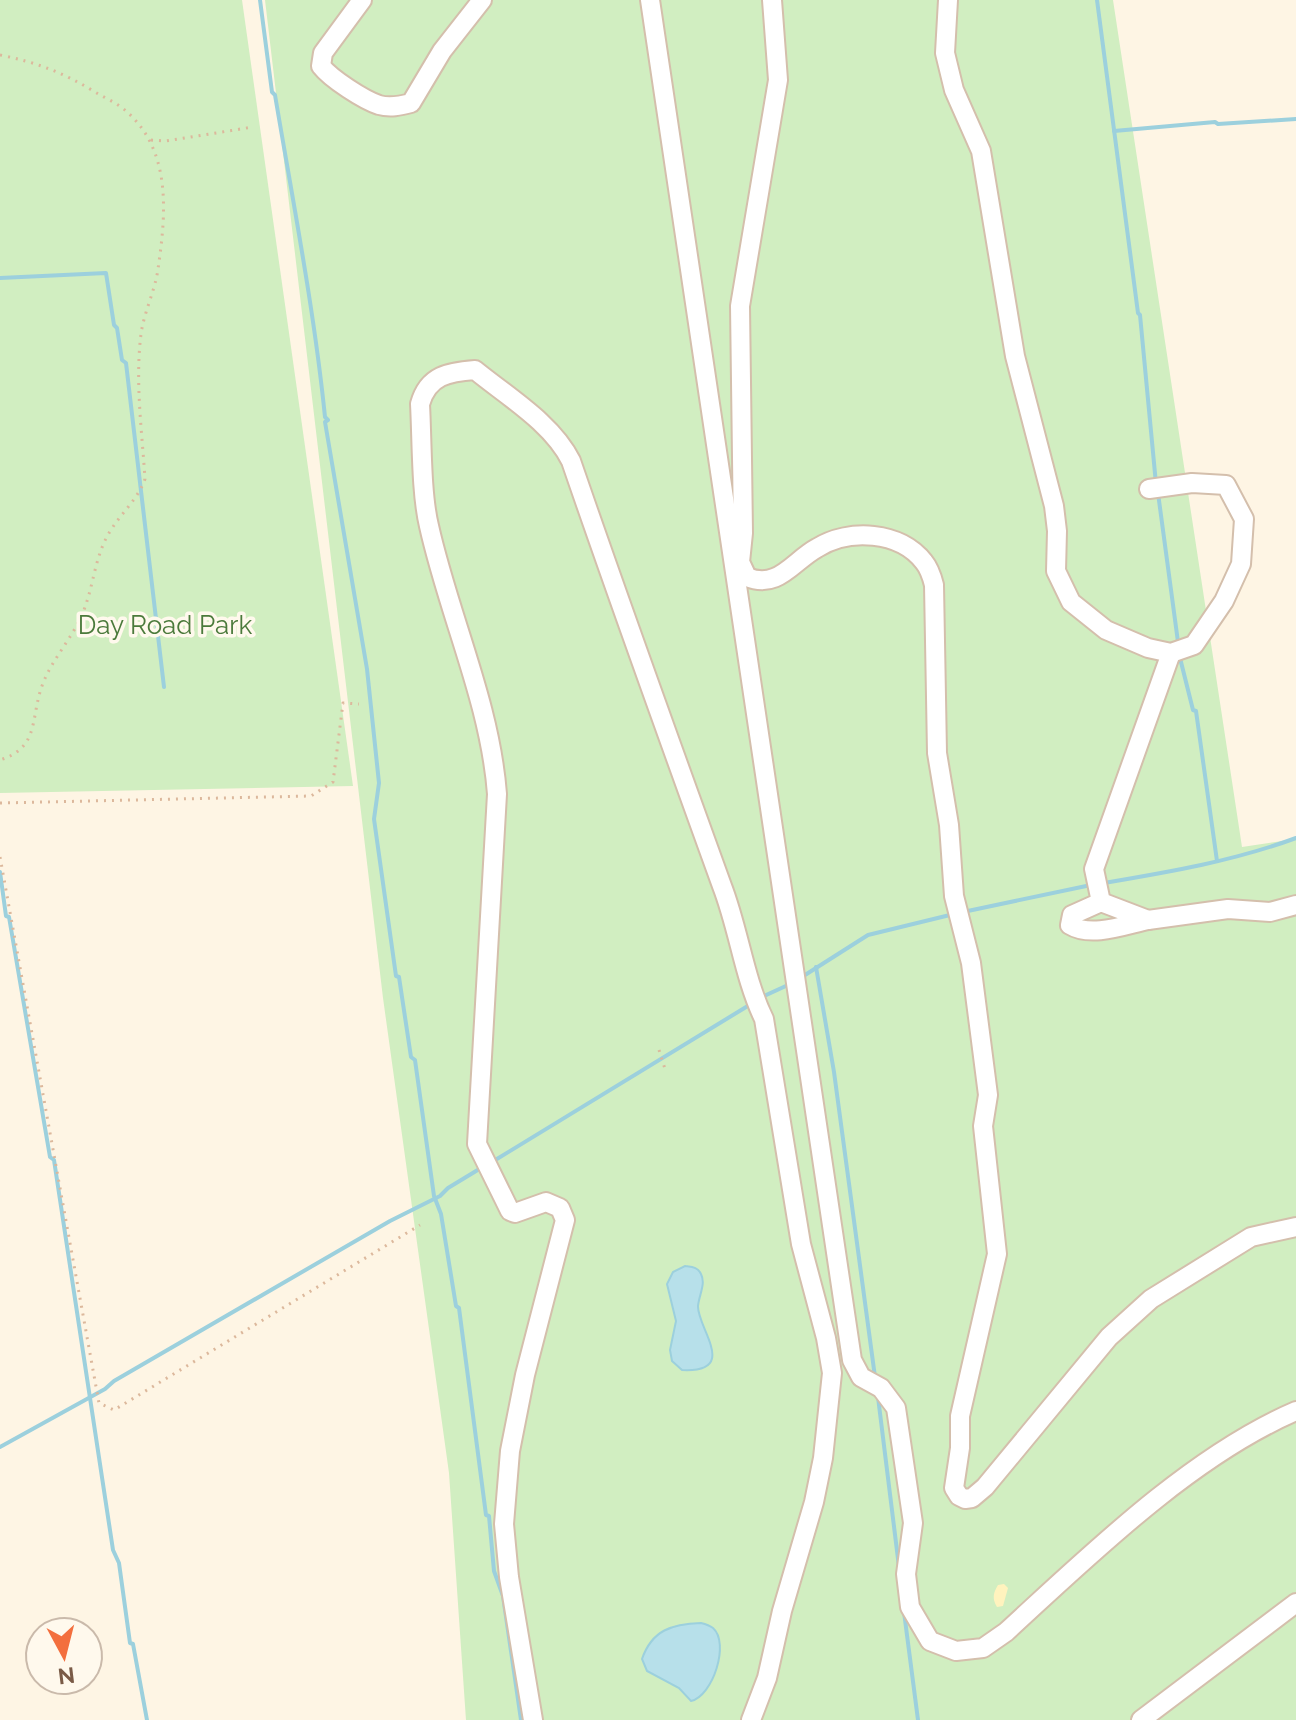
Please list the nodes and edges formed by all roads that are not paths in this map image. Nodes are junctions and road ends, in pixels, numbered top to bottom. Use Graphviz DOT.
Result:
graph roads {
  1 [pos="362,0"];
  2 [pos="482,0"];
  3 [pos="650,0"];
  4 [pos="772,0"];
  5 [pos="948,0"];
  6 [pos="1156,489"];
  7 [pos="1171,653"];
  8 [pos="1100,898"];
  9 [pos="1296,905"];
  10 [pos="1148,920"];
  11 [pos="1296,1227"];
  12 [pos="1296,1411"];
  13 [pos="1296,1603"];
  14 [pos="533,1720"];
  15 [pos="751,1720"];
  16 [pos="1141,1720"];
  1 -- 2 [label="lane"];
  3 -- 12 [label="lane"];
  4 -- 11 [label="lane"];
  5 -- 7 [label="lane"];
  6 -- 7 [label="lane"];
  7 -- 8 [label="lane"];
  8 -- 10 [label="lane"];
  8 -- 10 [label="lane"];
  9 -- 10 [label="lane"];
  13 -- 16 [label="lane"];
  14 -- 15 [label="lane"];
}
